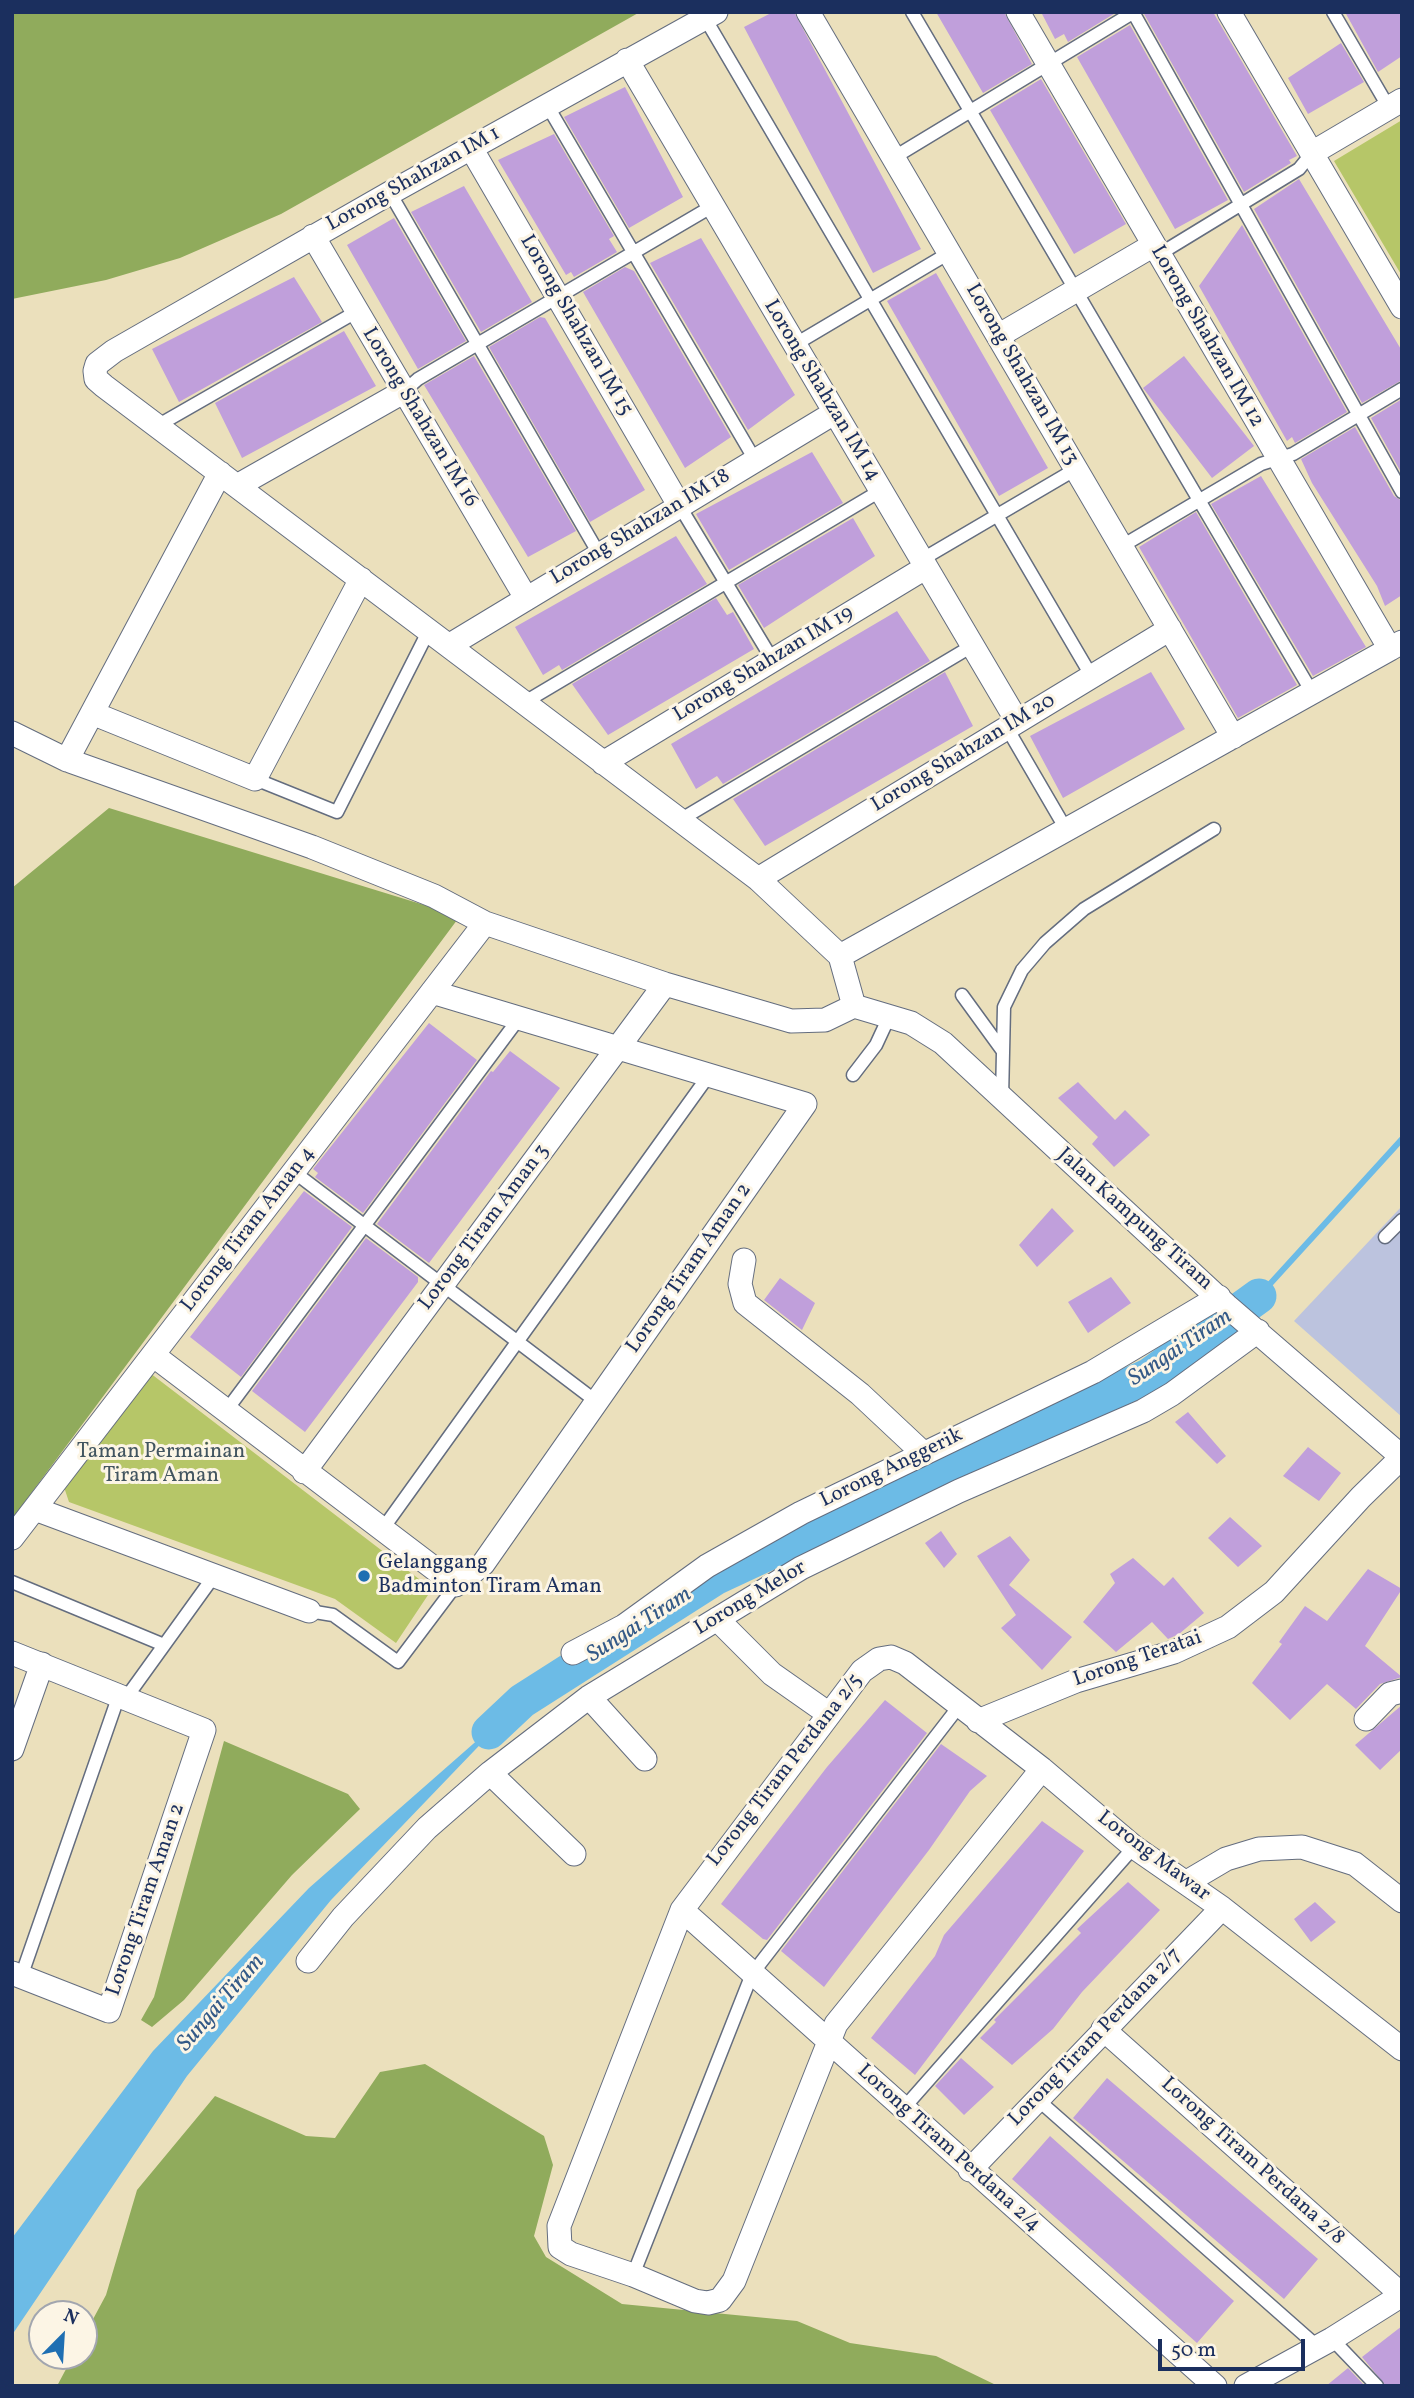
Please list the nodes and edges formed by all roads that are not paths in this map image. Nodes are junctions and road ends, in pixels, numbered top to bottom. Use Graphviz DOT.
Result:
graph roads {
  1 [pos="808,12"];
  2 [pos="912,12"];
  3 [pos="1017,12"];
  4 [pos="1134,12"];
  5 [pos="1229,12"];
  6 [pos="1333,12"];
  7 [pos="711,15"];
  8 [pos="627,60"];
  9 [pos="1047,63"];
  10 [pos="1395,104"];
  11 [pos="547,105"];
  12 [pos="971,111"];
  13 [pos="471,148"];
  14 [pos="1312,153"];
  15 [pos="893,158"];
  16 [pos="390,193"];
  17 [pos="1242,206"];
  18 [pos="711,207"];
  19 [pos="313,236"];
  20 [pos="1155,250"];
  21 [pos="633,252"];
  22 [pos="949,253"];
  23 [pos="1076,291"];
  24 [pos="557,296"];
  25 [pos="871,299"];
  26 [pos="1402,307"];
  27 [pos="356,312"];
  28 [pos="998,337"];
  29 [pos="476,345"];
  30 [pos="794,345"];
  31 [pos="1402,389"];
  32 [pos="403,392"];
  33 [pos="834,413"];
  34 [pos="1357,416"];
  35 [pos="158,426"];
  36 [pos="1278,459"];
  37 [pos="754,460"];
  38 [pos="1076,470"];
  39 [pos="228,480"];
  40 [pos="880,491"];
  41 [pos="1402,492"];
  42 [pos="1198,501"];
  43 [pos="679,505"];
  44 [pos="998,515"];
  45 [pos="1122,546"];
  46 [pos="599,554"];
  47 [pos="923,564"];
  48 [pos="361,579"];
  49 [pos="726,582"];
  50 [pos="526,598"];
  51 [pos="1170,629"];
  52 [pos="429,630"];
  53 [pos="450,645"];
  54 [pos="1396,645"];
  55 [pos="972,646"];
  56 [pos="772,659"];
  57 [pos="1092,677"];
  58 [pos="1313,694"];
  59 [pos="525,702"];
  60 [pos="92,713"];
  61 [pos="1012,724"];
  62 [pos="12,733"];
  63 [pos="1233,737"];
  64 [pos="67,760"];
  65 [pos="603,763"];
  66 [pos="255,779"];
  67 [pos="680,820"];
  68 [pos="1214,829"];
  69 [pos="1067,831"];
  70 [pos="758,879"];
  71 [pos="485,923"];
  72 [pos="840,956"];
  73 [pos="665,984"];
  74 [pos="432,992"];
  75 [pos="962,995"];
  76 [pos="853,1006"];
  77 [pos="520,1017"];
  78 [pos="889,1017"];
  79 [pos="620,1048"];
  80 [pos="1002,1050"];
  81 [pos="709,1075"];
  82 [pos="853,1075"];
  83 [pos="1002,1098"];
  84 [pos="294,1172"];
  85 [pos="1402,1220"];
  86 [pos="365,1225"];
  87 [pos="1385,1237"];
  88 [pos="744,1260"];
  89 [pos="442,1286"];
  90 [pos="1223,1302"];
  91 [pos="1253,1326"];
  92 [pos="517,1342"];
  93 [pos="153,1355"];
  94 [pos="597,1402"];
  95 [pos="226,1411"];
  96 [pos="923,1453"];
  97 [pos="1402,1457"];
  98 [pos="304,1472"];
  99 [pos="35,1509"];
  100 [pos="382,1530"];
  101 [pos="12,1538"];
  102 [pos="214,1576"];
  103 [pos="12,1582"];
  104 [pos="456,1585"];
  105 [pos="309,1611"];
  106 [pos="717,1619"];
  107 [pos="164,1645"];
  108 [pos="12,1653"];
  109 [pos="573,1653"];
  110 [pos="905,1663"];
  111 [pos="41,1664"];
  112 [pos="1402,1690"];
  113 [pos="123,1696"];
  114 [pos="589,1697"];
  115 [pos="960,1705"];
  116 [pos="829,1714"];
  117 [pos="1366,1719"];
  118 [pos="978,1721"];
  119 [pos="12,1749"];
  120 [pos="645,1759"];
  121 [pos="1042,1769"];
  122 [pos="490,1773"];
  123 [pos="1134,1847"];
  124 [pos="575,1854"];
  125 [pos="1187,1882"];
  126 [pos="1402,1901"];
  127 [pos="1222,1908"];
  128 [pos="682,1910"];
  129 [pos="308,1961"];
  130 [pos="752,1973"];
  131 [pos="17,1975"];
  132 [pos="1102,2029"];
  133 [pos="827,2041"];
  134 [pos="1402,2049"];
  135 [pos="1037,2099"];
  136 [pos="903,2109"];
  137 [pos="970,2170"];
  138 [pos="632,2275"];
  139 [pos="1402,2295"];
  140 [pos="1325,2343"];
  141 [pos="1215,2386"];
  142 [pos="1246,2386"];
  143 [pos="1377,2386"];
  1 -- 15 [label="street, Lorong Shahzan IM 13"];
  2 -- 12 [label="lane"];
  3 -- 9 [label="street, Lorong Shahzan IM 12"];
  4 -- 9 [label="lane"];
  4 -- 17 [label="lane"];
  5 -- 14 [label="street"];
  6 -- 10 [label="lane"];
  7 -- 8 [label="street, Lorong Shahzan IM 1"];
  7 -- 25 [label="lane"];
  8 -- 11 [label="street, Lorong Shahzan IM 1"];
  8 -- 18 [label="street, Lorong Shahzan IM 14"];
  9 -- 12 [label="lane"];
  9 -- 20 [label="street, Lorong Shahzan IM 12"];
  10 -- 14 [label="street"];
  11 -- 13 [label="street, Lorong Shahzan IM 1"];
  11 -- 21 [label="lane"];
  12 -- 15 [label="lane"];
  12 -- 23 [label="lane"];
  13 -- 16 [label="street, Lorong Shahzan IM 1"];
  13 -- 24 [label="street, Lorong Shahzan IM 15"];
  14 -- 17 [label="lane"];
  14 -- 26 [label="street"];
  15 -- 22 [label="street, Lorong Shahzan IM 13"];
  16 -- 19 [label="street, Lorong Shahzan IM 1"];
  16 -- 29 [label="lane"];
  17 -- 20 [label="lane"];
  17 -- 34 [label="lane"];
  18 -- 21 [label="lane"];
  18 -- 30 [label="street, Lorong Shahzan IM 14"];
  19 -- 27 [label="street, Lorong Shahzan IM 16"];
  19 -- 35 [label="street, Lorong Shahzan IM 1"];
  20 -- 23 [label="street"];
  20 -- 36 [label="street, Lorong Shahzan IM 12"];
  21 -- 24 [label="lane"];
  21 -- 37 [label="lane"];
  22 -- 25 [label="lane"];
  22 -- 28 [label="street, Lorong Shahzan IM 13"];
  23 -- 28 [label="street"];
  23 -- 42 [label="lane"];
  24 -- 29 [label="lane"];
  24 -- 43 [label="street, Lorong Shahzan IM 15"];
  25 -- 30 [label="lane"];
  25 -- 44 [label="lane"];
  27 -- 32 [label="street, Lorong Shahzan IM 16"];
  27 -- 35 [label="lane"];
  28 -- 38 [label="street, Lorong Shahzan IM 13"];
  29 -- 32 [label="lane"];
  29 -- 46 [label="lane"];
  30 -- 33 [label="street, Lorong Shahzan IM 14"];
  31 -- 34 [label="lane"];
  32 -- 39 [label="street"];
  32 -- 50 [label="street, Lorong Shahzan IM 16"];
  33 -- 37 [label="street, Lorong Shahzan IM 18"];
  33 -- 40 [label="street, Lorong Shahzan IM 14"];
  34 -- 36 [label="lane"];
  34 -- 41 [label="lane"];
  35 -- 39 [label="street"];
  36 -- 42 [label="lane"];
  36 -- 54 [label="street, Lorong Shahzan IM 12"];
  37 -- 43 [label="street, Lorong Shahzan IM 18"];
  38 -- 44 [label="lane"];
  38 -- 45 [label="street, Lorong Shahzan IM 13"];
  39 -- 48 [label="street"];
  39 -- 60 [label="street"];
  40 -- 47 [label="street, Lorong Shahzan IM 14"];
  40 -- 49 [label="lane"];
  42 -- 45 [label="lane"];
  42 -- 58 [label="lane"];
  43 -- 46 [label="street, Lorong Shahzan IM 18"];
  43 -- 49 [label="lane"];
  44 -- 47 [label="lane"];
  44 -- 57 [label="lane"];
  45 -- 51 [label="street, Lorong Shahzan IM 13"];
  46 -- 50 [label="street, Lorong Shahzan IM 18"];
  47 -- 55 [label="street, Lorong Shahzan IM 14"];
  47 -- 56 [label="street, Lorong Shahzan IM 19"];
  48 -- 52 [label="street"];
  48 -- 66 [label="street"];
  49 -- 56 [label="lane"];
  49 -- 59 [label="lane"];
  50 -- 53 [label="street, Lorong Shahzan IM 18"];
  51 -- 57 [label="street, Lorong Shahzan IM 20"];
  51 -- 63 [label="street, Lorong Shahzan IM 13"];
  52 -- 53 [label="street"];
  52 -- 66 [label="lane"];
  53 -- 59 [label="street"];
  54 -- 58 [label="street"];
  55 -- 61 [label="street, Lorong Shahzan IM 14"];
  55 -- 67 [label="lane"];
  56 -- 65 [label="street, Lorong Shahzan IM 19"];
  57 -- 61 [label="street, Lorong Shahzan IM 20"];
  58 -- 63 [label="street"];
  59 -- 65 [label="street"];
  60 -- 64 [label="street"];
  60 -- 66 [label="street"];
  61 -- 69 [label="lane"];
  61 -- 70 [label="street, Lorong Shahzan IM 20"];
  62 -- 64 [label="street"];
  63 -- 69 [label="street"];
  64 -- 71 [label="street"];
  65 -- 67 [label="street"];
  67 -- 70 [label="street"];
  68 -- 80 [label="lane"];
  69 -- 72 [label="street"];
  70 -- 72 [label="street"];
  71 -- 73 [label="street"];
  71 -- 74 [label="street, Lorong Tiram Aman 4"];
  72 -- 76 [label="street"];
  73 -- 76 [label="street"];
  73 -- 79 [label="street, Lorong Tiram Aman 3"];
  74 -- 77 [label="street, Lorong Tiram Aman 2"];
  74 -- 84 [label="street, Lorong Tiram Aman 4"];
  75 -- 80 [label="lane"];
  76 -- 78 [label="street, Jalan Kampung Tiram"];
  77 -- 79 [label="street, Lorong Tiram Aman 2"];
  77 -- 86 [label="lane"];
  78 -- 82 [label="lane"];
  78 -- 83 [label="street, Jalan Kampung Tiram"];
  79 -- 81 [label="street, Lorong Tiram Aman 2"];
  79 -- 89 [label="street, Lorong Tiram Aman 3"];
  80 -- 83 [label="lane"];
  81 -- 92 [label="lane"];
  81 -- 94 [label="street, Lorong Tiram Aman 2"];
  83 -- 90 [label="street, Jalan Kampung Tiram"];
  84 -- 86 [label="lane"];
  84 -- 93 [label="street, Lorong Tiram Aman 4"];
  85 -- 87 [label="lane"];
  86 -- 89 [label="lane"];
  86 -- 95 [label="lane"];
  88 -- 96 [label="street"];
  89 -- 92 [label="lane"];
  89 -- 98 [label="street, Lorong Tiram Aman 3"];
  90 -- 91 [label="street, Jalan Kampung Tiram"];
  90 -- 96 [label="street, Lorong Anggerik"];
  91 -- 97 [label="street, Jalan Kampung Tiram"];
  91 -- 106 [label="street, Lorong Melor"];
  92 -- 94 [label="lane"];
  92 -- 100 [label="lane"];
  93 -- 95 [label="street"];
  93 -- 99 [label="street, Lorong Tiram Aman 4"];
  94 -- 104 [label="street, Lorong Tiram Aman 2"];
  95 -- 98 [label="street"];
  96 -- 109 [label="street, Lorong Anggerik"];
  97 -- 118 [label="street, Lorong Teratai"];
  98 -- 100 [label="street"];
  99 -- 101 [label="street, Lorong Tiram Aman 4"];
  99 -- 102 [label="street"];
  100 -- 104 [label="street"];
  102 -- 105 [label="street"];
  102 -- 107 [label="lane"];
  103 -- 107 [label="lane"];
  104 -- 105 [label="lane"];
  106 -- 114 [label="street, Lorong Melor"];
  106 -- 116 [label="street"];
  107 -- 113 [label="lane"];
  108 -- 111 [label="street"];
  110 -- 115 [label="street, Lorong Mawar"];
  110 -- 116 [label="street, Lorong Tiram Perdana 2/5"];
  111 -- 113 [label="street"];
  111 -- 119 [label="street"];
  112 -- 117 [label="street"];
  113 -- 131 [label="lane"];
  113 -- 131 [label="street, Lorong Tiram Aman 2"];
  114 -- 120 [label="street"];
  114 -- 122 [label="street, Lorong Melor"];
  115 -- 118 [label="street, Lorong Mawar"];
  115 -- 130 [label="lane"];
  116 -- 128 [label="street, Lorong Tiram Perdana 2/5"];
  118 -- 121 [label="street, Lorong Mawar"];
  121 -- 123 [label="street, Lorong Mawar"];
  121 -- 133 [label="street"];
  122 -- 124 [label="street"];
  122 -- 129 [label="street, Lorong Melor"];
  123 -- 125 [label="street, Lorong Mawar"];
  123 -- 136 [label="lane"];
  125 -- 126 [label="street"];
  125 -- 127 [label="street, Lorong Mawar"];
  127 -- 132 [label="street, Lorong Tiram Perdana 2/7"];
  127 -- 134 [label="street, Lorong Mawar"];
  128 -- 130 [label="street, Lorong Tiram Perdana 2/4"];
  128 -- 138 [label="street, Lorong Tiram Perdana 2/5"];
  130 -- 133 [label="street, Lorong Tiram Perdana 2/4"];
  130 -- 138 [label="lane"];
  132 -- 135 [label="street, Lorong Tiram Perdana 2/7"];
  132 -- 139 [label="street, Lorong Tiram Perdana 2/8"];
  133 -- 136 [label="street, Lorong Tiram Perdana 2/4"];
  133 -- 138 [label="street"];
  135 -- 137 [label="street, Lorong Tiram Perdana 2/7"];
  135 -- 140 [label="lane"];
  136 -- 137 [label="street, Lorong Tiram Perdana 2/4"];
  137 -- 141 [label="street, Lorong Tiram Perdana 2/4"];
  139 -- 140 [label="street"];
  140 -- 142 [label="street"];
  140 -- 143 [label="lane"];
}
